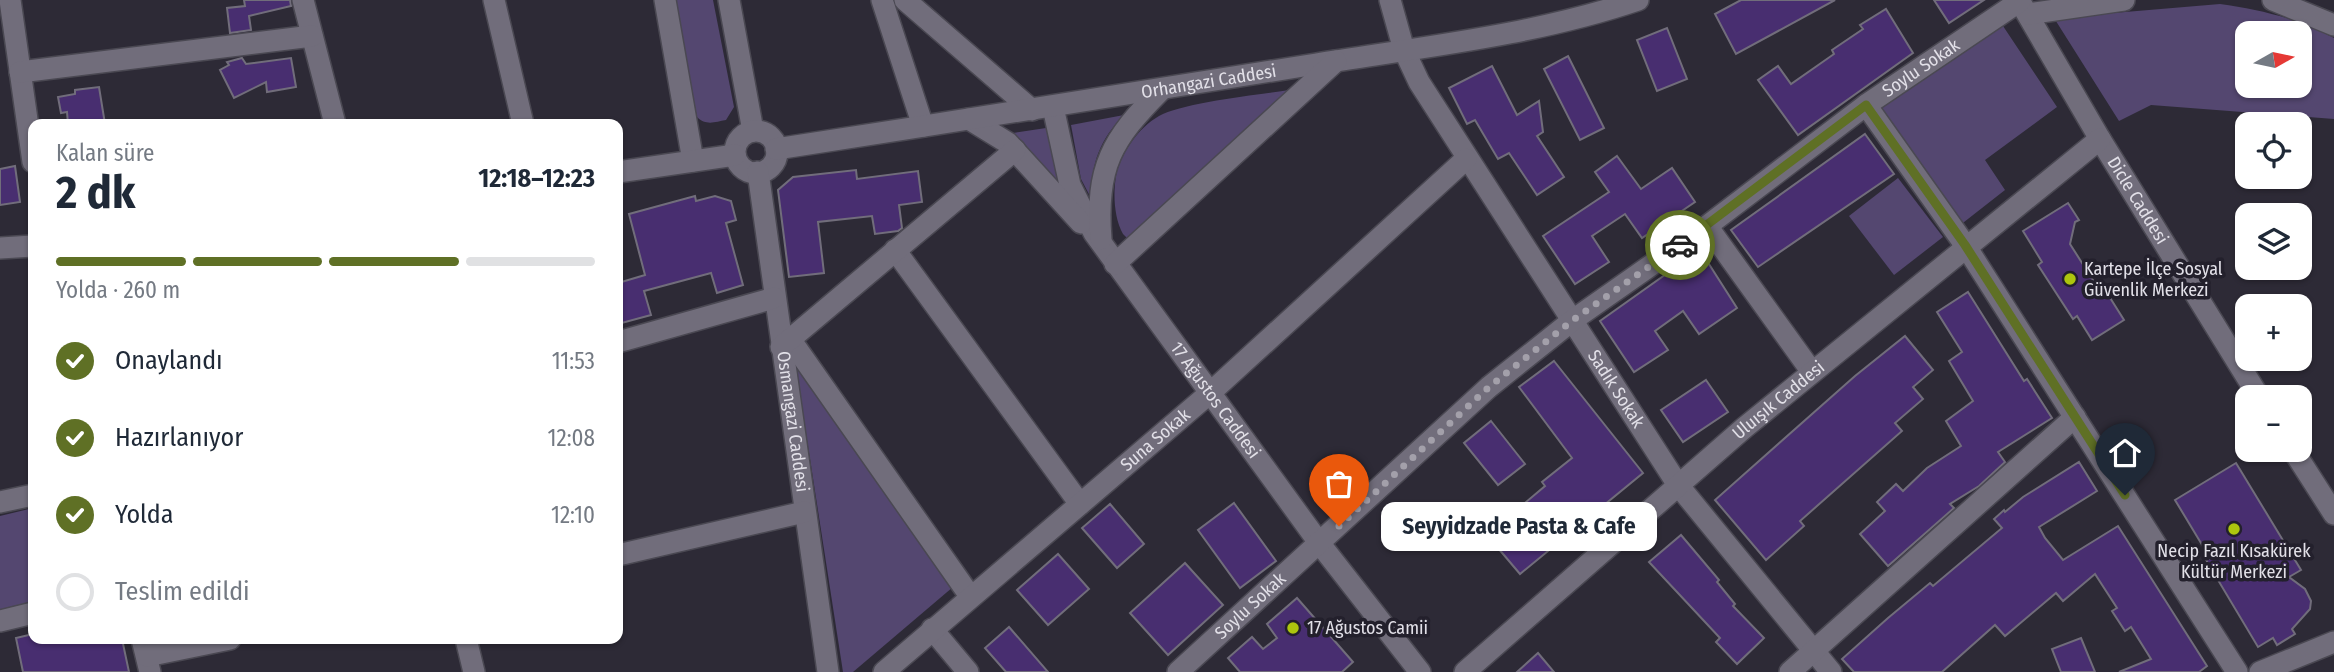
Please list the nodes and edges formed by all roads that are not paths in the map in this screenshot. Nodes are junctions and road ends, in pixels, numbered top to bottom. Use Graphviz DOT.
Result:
graph roads {
  1 [pos="10,0"];
  2 [pos="303,0"];
  3 [pos="494,0"];
  4 [pos="665,0"];
  5 [pos="729,0"];
  6 [pos="882,0"];
  7 [pos="905,0"];
  8 [pos="1390,0"];
  9 [pos="1638,0"];
  10 [pos="2124,0"];
  11 [pos="2273,0"];
  12 [pos="2022,5"];
  13 [pos="2326,15"];
  14 [pos="312,36"];
  15 [pos="1404,50"];
  16 [pos="1336,61"];
  17 [pos="20,72"];
  18 [pos="1161,90"];
  19 [pos="1866,105"];
  20 [pos="1043,109"];
  21 [pos="334,119"];
  22 [pos="522,119"];
  23 [pos="969,119"];
  24 [pos="923,126"];
  25 [pos="28,127"];
  26 [pos="752,131"];
  27 [pos="2100,139"];
  28 [pos="776,149"];
  29 [pos="1015,150"];
  30 [pos="735,155"];
  31 [pos="1466,159"];
  32 [pos="693,162"];
  33 [pos="623,172"];
  34 [pos="758,172"];
  35 [pos="1707,226"];
  36 [pos="1102,244"];
  37 [pos="1965,245"];
  38 [pos="28,246"];
  39 [pos="0,248"];
  40 [pos="895,250"];
  41 [pos="1115,264"];
  42 [pos="775,299"];
  43 [pos="1573,320"];
  44 [pos="623,341"];
  45 [pos="786,343"];
  46 [pos="1812,372"];
  47 [pos="2252,385"];
  48 [pos="1210,393"];
  49 [pos="2075,417"];
  50 [pos="2301,462"];
  51 [pos="1678,485"];
  52 [pos="28,496"];
  53 [pos="0,502"];
  54 [pos="1080,504"];
  55 [pos="804,512"];
  56 [pos="2334,514"];
  57 [pos="1320,544"];
  58 [pos="623,554"];
  59 [pos="970,596"];
  60 [pos="28,614"];
  61 [pos="0,621"];
  62 [pos="932,628"];
  63 [pos="2334,642"];
  64 [pos="206,644"];
  65 [pos="467,644"];
  66 [pos="1813,652"];
  67 [pos="147,656"];
  68 [pos="474,672"];
  69 [pos="828,672"];
  70 [pos="884,672"];
  71 [pos="968,672"];
  72 [pos="1178,672"];
  73 [pos="1420,672"];
  74 [pos="1465,672"];
  75 [pos="1790,672"];
  76 [pos="1831,672"];
  77 [pos="2237,672"];
  78 [pos="2260,672"];
  1 -- 17 [label="street"];
  2 -- 14 [label="street"];
  3 -- 22 [label="street"];
  4 -- 32 [label="street"];
  5 -- 26 [label="street"];
  6 -- 24 [label="street"];
  7 -- 20 [label="street"];
  8 -- 15 [label="street, Sadık Sokak"];
  9 -- 15 [label="street, Orhangazi Caddesi"];
  10 -- 12 [label="street"];
  11 -- 13 [label="street"];
  12 -- 19 [label="street, Soylu Sokak"];
  12 -- 27 [label="street, Dicle Caddesi"];
  14 -- 17 [label="street"];
  14 -- 21 [label="street"];
  15 -- 16 [label="street, Orhangazi Caddesi"];
  15 -- 31 [label="street, Sadık Sokak"];
  16 -- 18 [label="street, Orhangazi Caddesi"];
  16 -- 41 [label="street"];
  17 -- 25 [label="street"];
  18 -- 20 [label="street, Orhangazi Caddesi"];
  18 -- 36 [label="street"];
  19 -- 35 [label="street, Soylu Sokak"];
  19 -- 37 [label="street"];
  20 -- 23 [label="street, Orhangazi Caddesi"];
  20 -- 36 [label="street, 17 Ağustos Caddesi"];
  23 -- 24 [label="street, Orhangazi Caddesi"];
  23 -- 29 [label="street"];
  24 -- 28 [label="street, Orhangazi Caddesi"];
  26 -- 28 [label="street"];
  26 -- 30 [label="street"];
  27 -- 37 [label="street, Uluışık Caddesi"];
  27 -- 47 [label="street, Dicle Caddesi"];
  28 -- 34 [label="street"];
  29 -- 36 [label="street"];
  29 -- 40 [label="street"];
  30 -- 32 [label="street"];
  30 -- 34 [label="street"];
  31 -- 43 [label="street, Sadık Sokak"];
  31 -- 48 [label="street, Suna Sokak"];
  32 -- 33 [label="street"];
  34 -- 42 [label="street, Osmangazi Caddesi"];
  35 -- 43 [label="street, Soylu Sokak"];
  35 -- 46 [label="street"];
  36 -- 41 [label="street, 17 Ağustos Caddesi"];
  37 -- 46 [label="street, Uluışık Caddesi"];
  37 -- 49 [label="street"];
  38 -- 39 [label="street"];
  40 -- 45 [label="street"];
  40 -- 54 [label="street"];
  41 -- 48 [label="street, 17 Ağustos Caddesi"];
  42 -- 44 [label="street"];
  42 -- 45 [label="street, Osmangazi Caddesi"];
  43 -- 51 [label="street, Sadık Sokak"];
  43 -- 57 [label="street, Soylu Sokak"];
  45 -- 55 [label="street, Osmangazi Caddesi"];
  45 -- 59 [label="street"];
  46 -- 51 [label="street, Uluışık Caddesi"];
  48 -- 54 [label="street, Suna Sokak"];
  48 -- 57 [label="street, 17 Ağustos Caddesi"];
  49 -- 66 [label="street"];
  49 -- 77 [label="street"];
  50 -- 56 [label="street"];
  51 -- 66 [label="street, Sadık Sokak"];
  51 -- 74 [label="street, Uluışık Caddesi"];
  52 -- 53 [label="street"];
  54 -- 59 [label="street, Suna Sokak"];
  55 -- 58 [label="street"];
  55 -- 69 [label="street, Osmangazi Caddesi"];
  57 -- 72 [label="street, Soylu Sokak"];
  57 -- 73 [label="street, 17 Ağustos Caddesi"];
  59 -- 62 [label="street, Suna Sokak"];
  60 -- 61 [label="street"];
  62 -- 70 [label="street, Suna Sokak"];
  62 -- 71 [label="street"];
  63 -- 78 [label="street"];
  64 -- 67 [label="street"];
  65 -- 68 [label="street"];
  66 -- 75 [label="street"];
  66 -- 76 [label="street, Sadık Sokak"];
}
